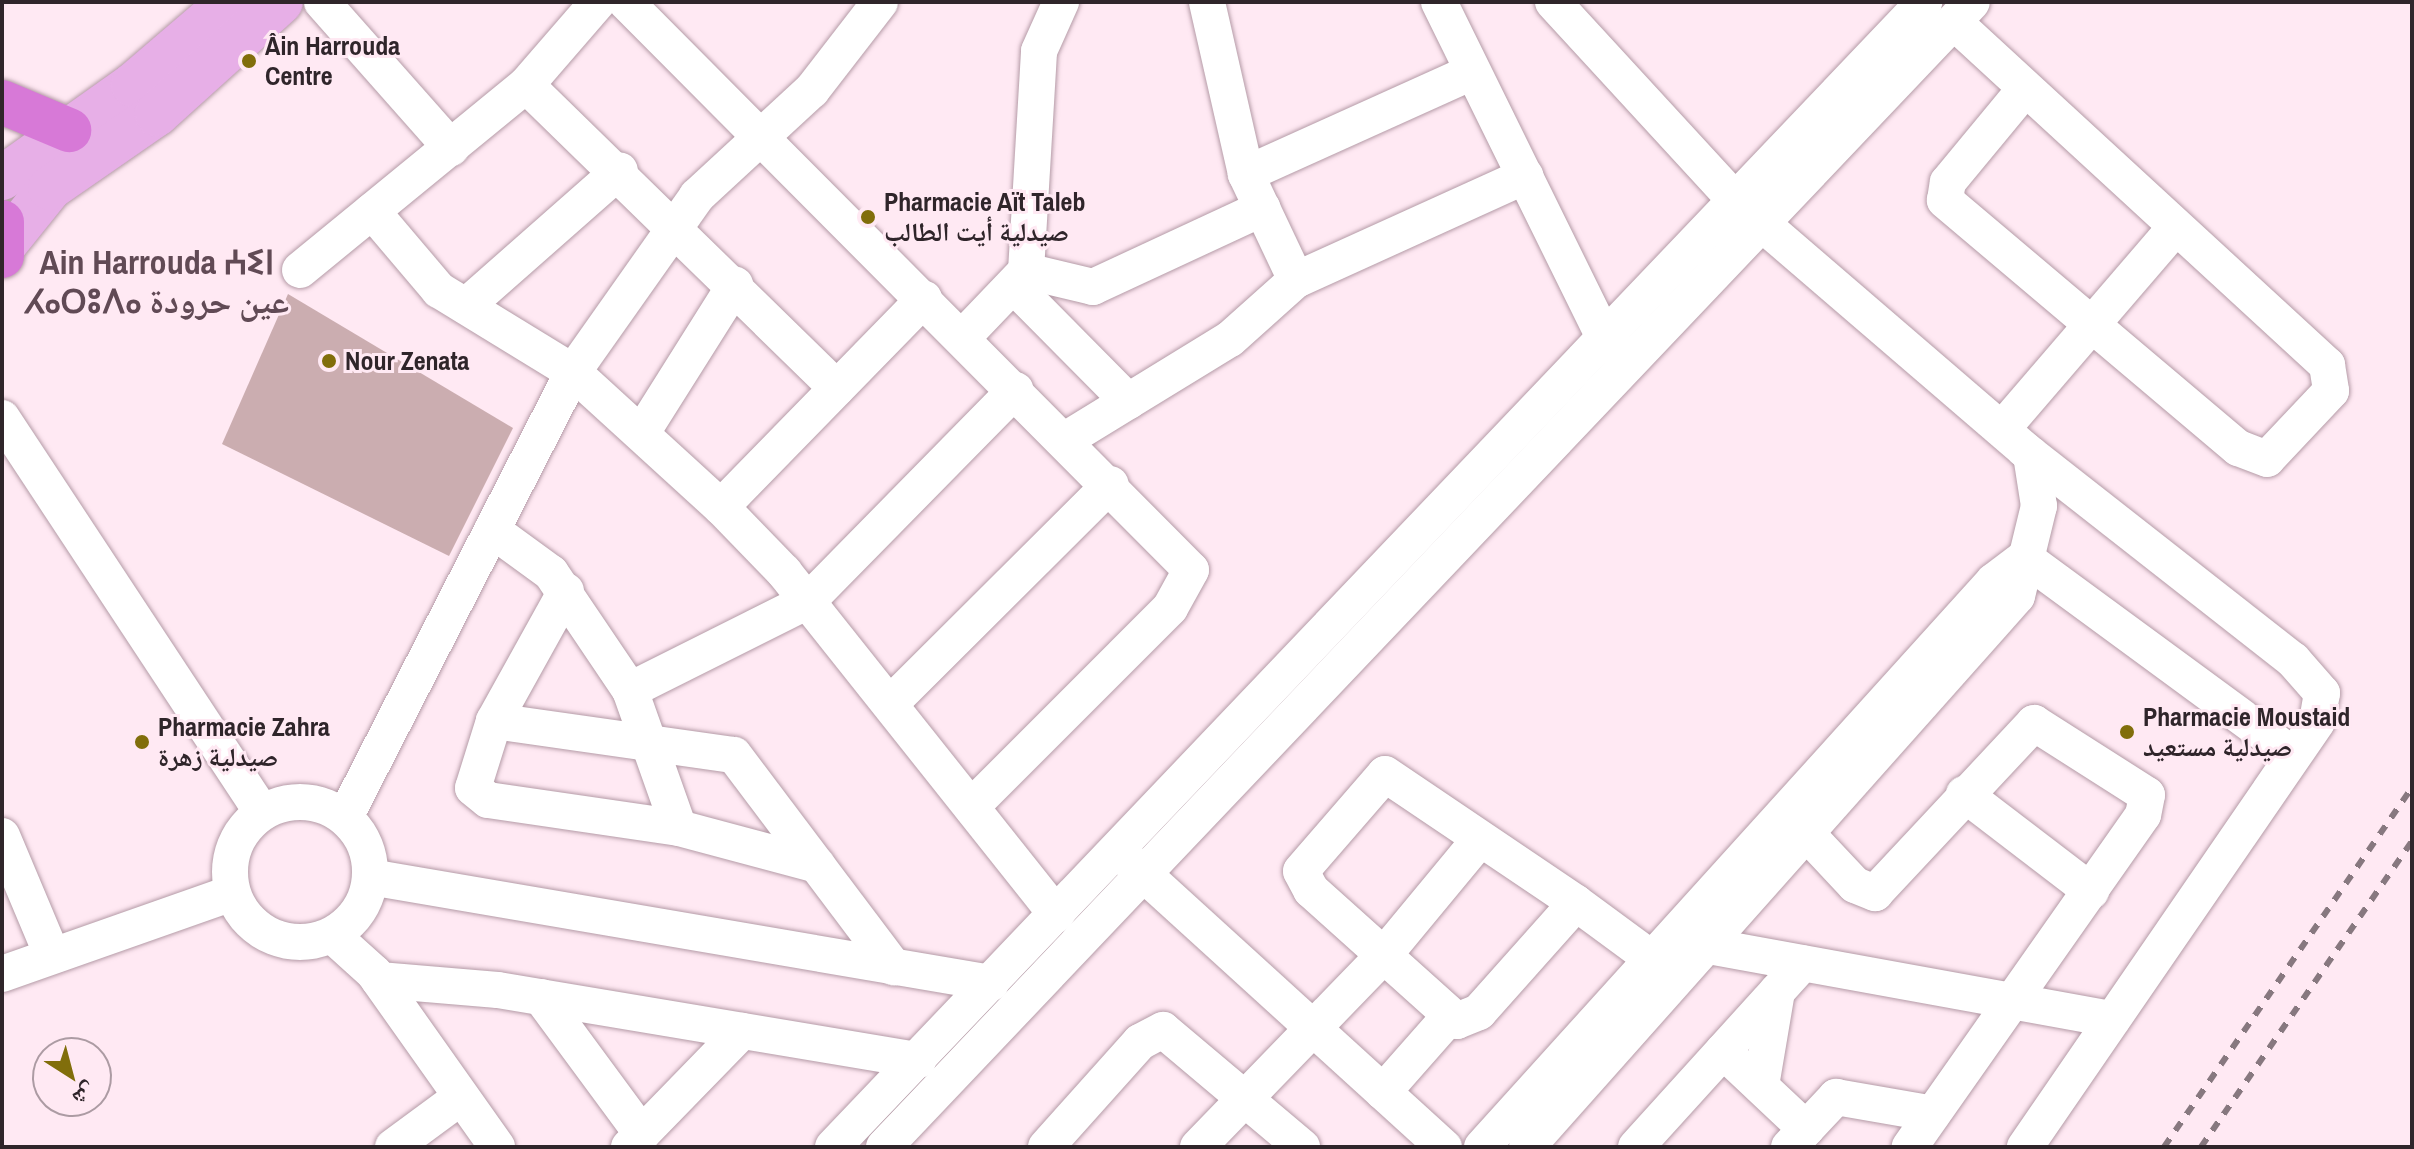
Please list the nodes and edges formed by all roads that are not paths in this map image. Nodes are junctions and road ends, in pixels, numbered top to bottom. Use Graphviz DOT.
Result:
graph roads {
  1 [pos="230,2"];
  2 [pos="281,2"];
  3 [pos="322,2"];
  4 [pos="598,2"];
  5 [pos="626,2"];
  6 [pos="880,2"];
  7 [pos="1061,2"];
  8 [pos="1207,2"];
  9 [pos="1439,2"];
  10 [pos="1553,2"];
  11 [pos="1950,9"];
  12 [pos="1472,72"];
  13 [pos="526,85"];
  14 [pos="2025,89"];
  15 [pos="2,102"];
  16 [pos="69,130"];
  17 [pos="764,134"];
  18 [pos="451,148"];
  19 [pos="620,170"];
  20 [pos="1246,174"];
  21 [pos="1525,176"];
  22 [pos="2,178"];
  23 [pos="1738,203"];
  24 [pos="1263,208"];
  25 [pos="372,211"];
  26 [pos="677,226"];
  27 [pos="1766,227"];
  28 [pos="2174,229"];
  29 [pos="3,240"];
  30 [pos="300,270"];
  31 [pos="1021,279"];
  32 [pos="1296,280"];
  33 [pos="735,285"];
  34 [pos="924,299"];
  35 [pos="466,306"];
  36 [pos="2091,326"];
  37 [pos="963,337"];
  38 [pos="1606,341"];
  39 [pos="573,372"];
  40 [pos="837,388"];
  41 [pos="1015,390"];
  42 [pos="1128,401"];
  43 [pos="2,418"];
  44 [pos="2002,429"];
  45 [pos="643,431"];
  46 [pos="1065,440"];
  47 [pos="2031,455"];
  48 [pos="1111,484"];
  49 [pos="721,507"];
  50 [pos="492,530"];
  51 [pos="2025,558"];
  52 [pos="566,591"];
  53 [pos="808,601"];
  54 [pos="630,690"];
  55 [pos="891,703"];
  56 [pos="494,721"];
  57 [pos="649,744"];
  58 [pos="2293,755"];
  59 [pos="1964,794"];
  60 [pos="971,807"];
  61 [pos="262,812"];
  62 [pos="345,817"];
  63 [pos="679,828"];
  64 [pos="2,836"];
  65 [pos="1809,836"];
  66 [pos="1479,840"];
  67 [pos="1131,863"];
  68 [pos="817,865"];
  69 [pos="370,877"];
  70 [pos="2091,891"];
  71 [pos="232,893"];
  72 [pos="1576,903"];
  73 [pos="1057,915"];
  74 [pos="343,926"];
  75 [pos="1710,946"];
  76 [pos="1660,948"];
  77 [pos="52,955"];
  78 [pos="1384,955"];
  79 [pos="1803,963"];
  80 [pos="894,967"];
  81 [pos="2,974"];
  82 [pos="376,976"];
  83 [pos="991,983"];
  84 [pos="1777,991"];
  85 [pos="541,997"];
  86 [pos="2012,998"];
  87 [pos="1450,1016"];
  88 [pos="2112,1019"];
  89 [pos="1312,1027"];
  90 [pos="742,1031"];
  91 [pos="1723,1051"];
  92 [pos="918,1060"];
  93 [pos="1761,1086"];
  94 [pos="1383,1092"];
  95 [pos="461,1097"];
  96 [pos="1243,1099"];
  97 [pos="1933,1114"];
  98 [pos="1798,1138"];
  99 [pos="636,1140"];
  100 [pos="393,1147"];
  101 [pos="497,1147"];
  102 [pos="833,1147"];
  103 [pos="884,1147"];
  104 [pos="1046,1147"];
  105 [pos="1198,1147"];
  106 [pos="1302,1147"];
  107 [pos="1444,1147"];
  108 [pos="1482,1147"];
  109 [pos="1527,1147"];
  110 [pos="1636,1147"];
  111 [pos="1910,1147"];
  112 [pos="2025,1147"];
  1 -- 16 [label="main road"];
  2 -- 29 [label="main road"];
  3 -- 18 [label="street"];
  4 -- 13 [label="street"];
  5 -- 17 [label="street"];
  6 -- 17 [label="street"];
  7 -- 31 [label="street"];
  8 -- 20 [label="street"];
  9 -- 12 [label="street"];
  10 -- 23 [label="street"];
  11 -- 14 [label="street"];
  11 -- 23 [label="street"];
  11 -- 27 [label="street"];
  12 -- 20 [label="street"];
  12 -- 21 [label="street"];
  13 -- 18 [label="street"];
  13 -- 19 [label="street"];
  14 -- 28 [label="street"];
  14 -- 36 [label="street"];
  15 -- 16 [label="highway"];
  16 -- 22 [label="main road"];
  17 -- 26 [label="street"];
  17 -- 34 [label="street"];
  18 -- 25 [label="street"];
  19 -- 26 [label="street"];
  19 -- 35 [label="street"];
  20 -- 24 [label="street"];
  21 -- 32 [label="street"];
  21 -- 38 [label="street"];
  23 -- 27 [label="street"];
  23 -- 38 [label="street"];
  24 -- 31 [label="street"];
  24 -- 32 [label="street"];
  25 -- 30 [label="street"];
  25 -- 35 [label="street"];
  26 -- 33 [label="street"];
  26 -- 39 [label="street"];
  27 -- 44 [label="street"];
  27 -- 67 [label="street"];
  28 -- 36 [label="street"];
  28 -- 36 [label="street"];
  31 -- 37 [label="street"];
  31 -- 42 [label="street"];
  32 -- 42 [label="street"];
  33 -- 40 [label="street"];
  33 -- 45 [label="street"];
  34 -- 37 [label="street"];
  34 -- 40 [label="street"];
  35 -- 39 [label="street"];
  36 -- 44 [label="street"];
  37 -- 41 [label="street"];
  38 -- 67 [label="street"];
  39 -- 45 [label="street"];
  39 -- 50 [label="street"];
  40 -- 49 [label="street"];
  41 -- 46 [label="street"];
  41 -- 53 [label="street"];
  42 -- 46 [label="street"];
  43 -- 61 [label="street"];
  44 -- 47 [label="street"];
  45 -- 49 [label="street"];
  46 -- 48 [label="street"];
  47 -- 51 [label="street"];
  47 -- 58 [label="street"];
  48 -- 55 [label="street"];
  48 -- 60 [label="street"];
  49 -- 53 [label="street"];
  50 -- 52 [label="street"];
  50 -- 62 [label="street"];
  51 -- 58 [label="street"];
  51 -- 65 [label="street"];
  51 -- 76 [label="street"];
  52 -- 54 [label="street"];
  52 -- 56 [label="street"];
  53 -- 54 [label="street"];
  53 -- 55 [label="street"];
  54 -- 57 [label="street"];
  55 -- 60 [label="street"];
  56 -- 57 [label="street"];
  56 -- 63 [label="street"];
  57 -- 63 [label="street"];
  57 -- 68 [label="street"];
  58 -- 88 [label="street"];
  59 -- 65 [label="street"];
  59 -- 70 [label="street"];
  59 -- 70 [label="street"];
  60 -- 73 [label="street"];
  61 -- 62 [label="street"];
  61 -- 71 [label="street"];
  62 -- 69 [label="street"];
  63 -- 68 [label="street"];
  64 -- 77 [label="street"];
  65 -- 75 [label="street"];
  66 -- 72 [label="street"];
  66 -- 78 [label="street"];
  66 -- 78 [label="street"];
  67 -- 73 [label="street"];
  67 -- 89 [label="street"];
  67 -- 103 [label="street"];
  68 -- 80 [label="street"];
  69 -- 74 [label="street"];
  69 -- 80 [label="street"];
  70 -- 86 [label="street"];
  71 -- 74 [label="street"];
  71 -- 77 [label="street"];
  72 -- 76 [label="street"];
  72 -- 87 [label="street"];
  73 -- 83 [label="street"];
  74 -- 82 [label="street"];
  75 -- 76 [label="street"];
  75 -- 79 [label="street"];
  75 -- 109 [label="street"];
  76 -- 108 [label="street"];
  77 -- 81 [label="street"];
  78 -- 87 [label="street"];
  78 -- 89 [label="street"];
  79 -- 84 [label="street"];
  79 -- 86 [label="street"];
  80 -- 83 [label="street"];
  82 -- 85 [label="street"];
  82 -- 95 [label="street"];
  83 -- 92 [label="street"];
  84 -- 91 [label="street"];
  84 -- 93 [label="street"];
  85 -- 90 [label="street"];
  85 -- 99 [label="street"];
  86 -- 88 [label="street"];
  86 -- 97 [label="street"];
  87 -- 94 [label="street"];
  88 -- 112 [label="street"];
  89 -- 94 [label="street"];
  89 -- 96 [label="street"];
  90 -- 92 [label="street"];
  90 -- 99 [label="street"];
  91 -- 93 [label="street"];
  91 -- 110 [label="street"];
  92 -- 102 [label="street"];
  93 -- 98 [label="street"];
  94 -- 107 [label="street"];
  95 -- 100 [label="street"];
  95 -- 101 [label="street"];
  96 -- 104 [label="street"];
  96 -- 105 [label="street"];
  96 -- 106 [label="street"];
  97 -- 98 [label="street"];
  97 -- 111 [label="street"];
}
